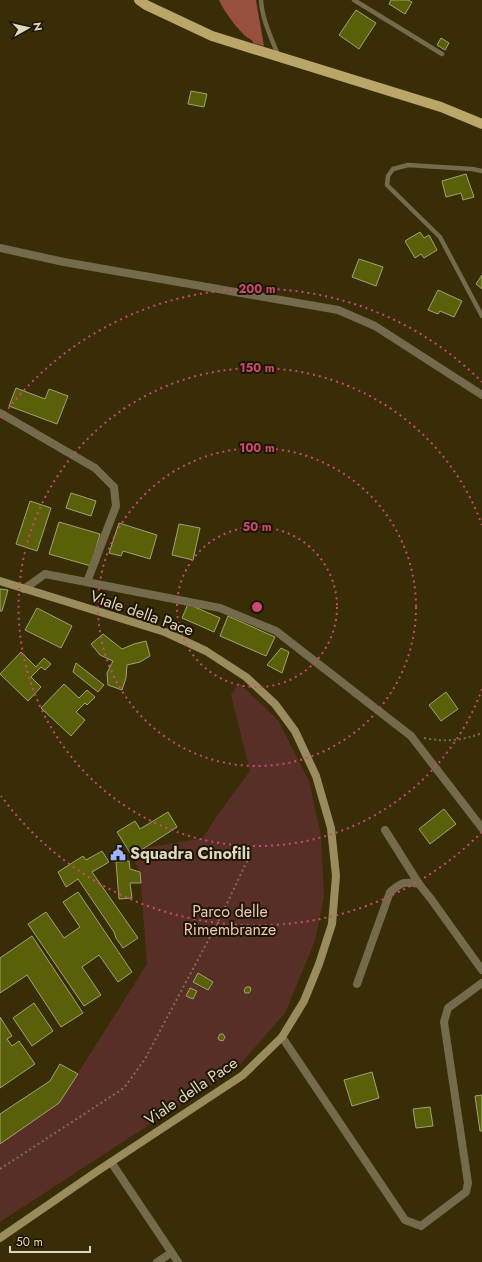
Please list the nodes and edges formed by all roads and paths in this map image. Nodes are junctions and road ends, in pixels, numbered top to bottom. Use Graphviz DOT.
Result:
graph roads {
  1 [pos="139,0"];
  2 [pos="261,0"];
  3 [pos="354,0"];
  4 [pos="442,54"];
  5 [pos="279,56"];
  6 [pos="482,124"];
  7 [pos="482,171"];
  8 [pos="0,248"];
  9 [pos="482,316"];
  10 [pos="482,395"];
  11 [pos="0,413"];
  12 [pos="0,581"];
  13 [pos="87,582"];
  14 [pos="24,589"];
  15 [pos="482,733"];
  16 [pos="411,736"];
  17 [pos="482,828"];
  18 [pos="385,830"];
  19 [pos="250,856"];
  20 [pos="419,884"];
  21 [pos="482,970"];
  22 [pos="482,983"];
  23 [pos="357,984"];
  24 [pos="282,1037"];
  25 [pos="111,1162"];
  26 [pos="0,1169"];
  27 [pos="0,1238"];
  28 [pos="171,1252"];
  29 [pos="157,1262"];
  30 [pos="178,1262"];
  1 -- 5 [label="main road"];
  2 -- 5 [label="lane"];
  3 -- 4 [label="lane"];
  5 -- 6 [label="main road"];
  7 -- 9 [label="lane"];
  8 -- 10 [label="street"];
  11 -- 13 [label="street"];
  12 -- 14 [label="main road, Viale della Pace"];
  13 -- 14 [label="street"];
  13 -- 16 [label="street"];
  14 -- 24 [label="main road, Viale della Pace"];
  15 -- 16 [label="path"];
  16 -- 17 [label="street"];
  18 -- 20 [label="street"];
  19 -- 26 [label="path"];
  20 -- 21 [label="street"];
  20 -- 23 [label="street"];
  22 -- 24 [label="street"];
  24 -- 25 [label="main road, Viale della Pace"];
  25 -- 27 [label="main road, Viale della Pace"];
  25 -- 28 [label="street"];
  28 -- 29 [label="street"];
  28 -- 30 [label="street"];
}
